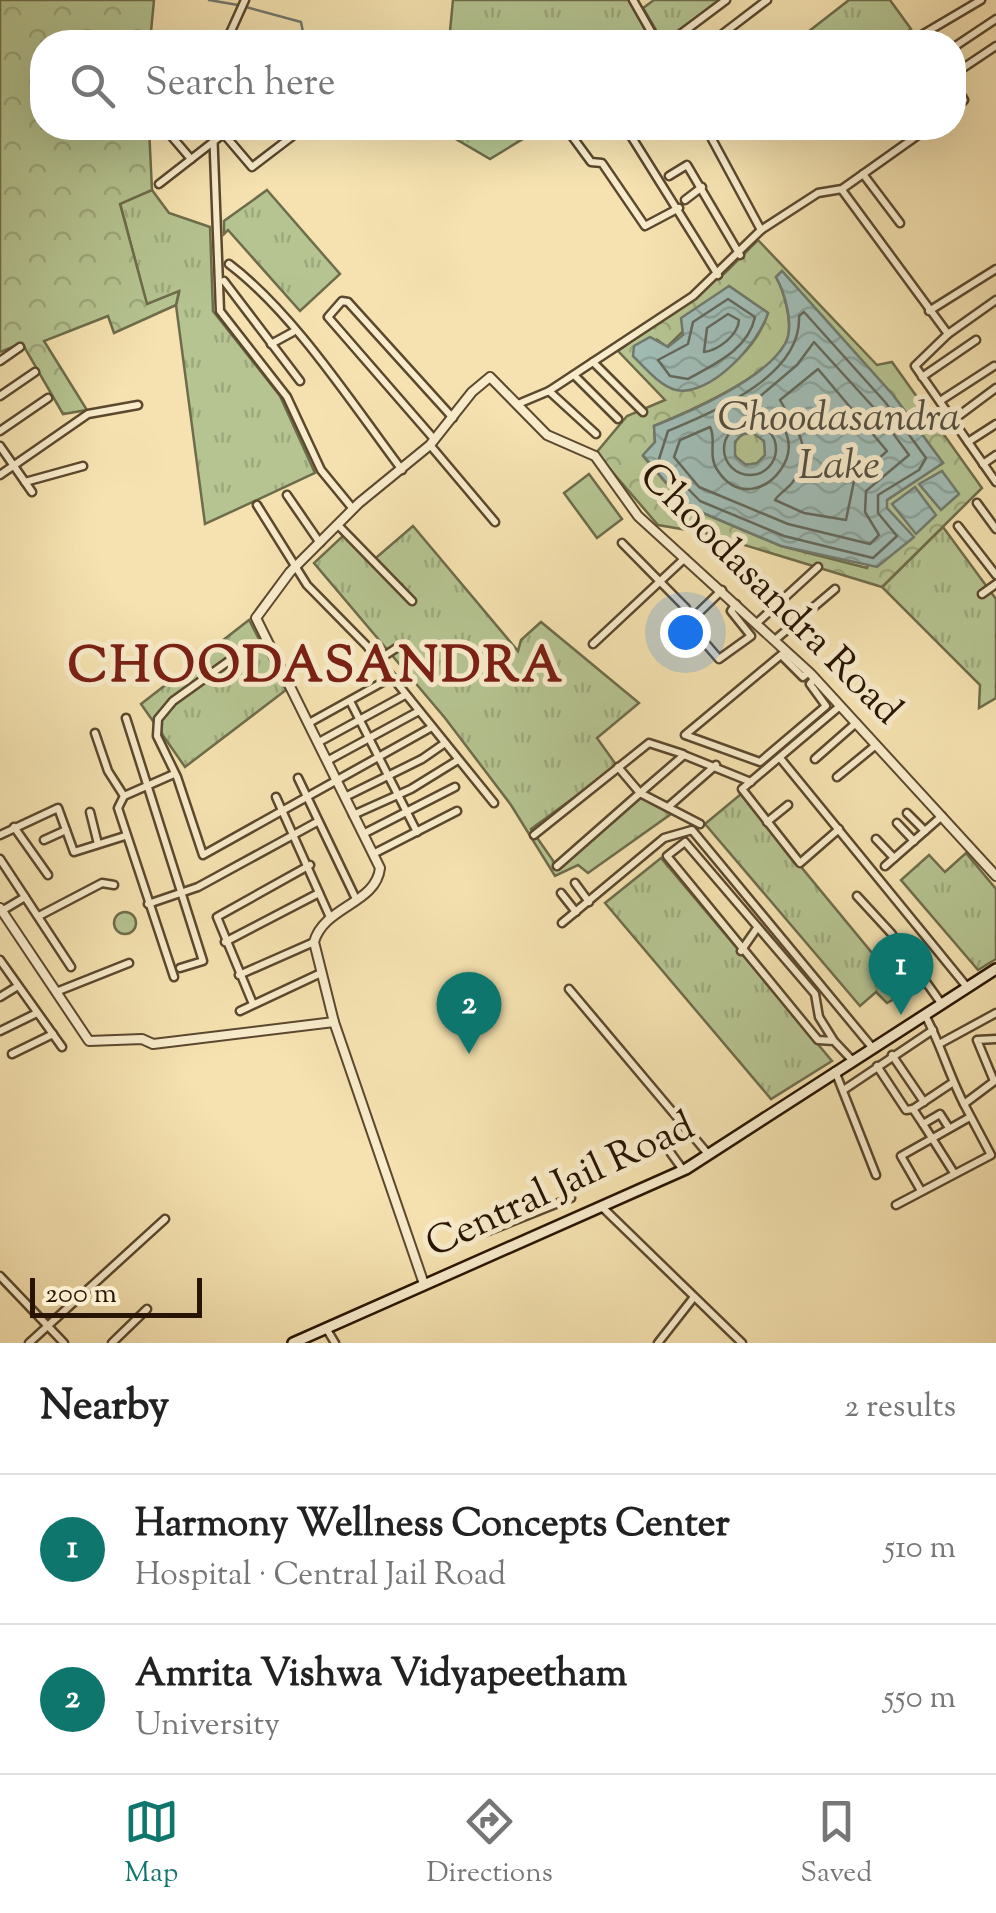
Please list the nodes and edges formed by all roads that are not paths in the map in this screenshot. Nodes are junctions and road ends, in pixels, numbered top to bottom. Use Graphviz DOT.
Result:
graph roads {
  1 [pos="245,0"];
  2 [pos="632,0"];
  3 [pos="726,0"];
  4 [pos="766,0"];
  5 [pos="981,0"];
  6 [pos="996,20"];
  7 [pos="231,30"];
  8 [pos="650,30"];
  9 [pos="686,30"];
  10 [pos="727,30"];
  11 [pos="930,30"];
  12 [pos="966,39"];
  13 [pos="996,46"];
  14 [pos="966,66"];
  15 [pos="175,140"];
  16 [pos="216,140"];
  17 [pos="229,140"];
  18 [pos="287,140"];
  19 [pos="575,140"];
  20 [pos="634,140"];
  21 [pos="712,140"];
  22 [pos="911,140"];
  23 [pos="213,142"];
  24 [pos="191,159"];
  25 [pos="863,174"];
  26 [pos="669,176"];
  27 [pos="159,184"];
  28 [pos="702,187"];
  29 [pos="842,190"];
  30 [pos="685,200"];
  31 [pos="680,208"];
  32 [pos="900,223"];
  33 [pos="761,230"];
  34 [pos="740,254"];
  35 [pos="229,264"];
  36 [pos="996,269"];
  37 [pos="718,275"];
  38 [pos="224,281"];
  39 [pos="996,300"];
  40 [pos="929,311"];
  41 [pos="293,332"];
  42 [pos="948,334"];
  43 [pos="976,340"];
  44 [pos="271,344"];
  45 [pos="20,347"];
  46 [pos="0,361"];
  47 [pos="592,362"];
  48 [pos="994,366"];
  49 [pos="34,372"];
  50 [pos="574,375"];
  51 [pos="922,377"];
  52 [pos="300,380"];
  53 [pos="996,388"];
  54 [pos="549,391"];
  55 [pos="0,396"];
  56 [pos="48,398"];
  57 [pos="940,402"];
  58 [pos="518,404"];
  59 [pos="138,405"];
  60 [pos="643,412"];
  61 [pos="454,418"];
  62 [pos="618,418"];
  63 [pos="954,420"];
  64 [pos="996,424"];
  65 [pos="0,431"];
  66 [pos="596,434"];
  67 [pos="432,442"];
  68 [pos="968,442"];
  69 [pos="0,446"];
  70 [pos="996,455"];
  71 [pos="984,464"];
  72 [pos="14,466"];
  73 [pos="83,466"];
  74 [pos="403,470"];
  75 [pos="0,475"];
  76 [pos="25,482"];
  77 [pos="996,482"];
  78 [pos="32,492"];
  79 [pos="286,496"];
  80 [pos="977,503"];
  81 [pos="257,505"];
  82 [pos="353,509"];
  83 [pos="495,522"];
  84 [pos="338,525"];
  85 [pos="958,526"];
  86 [pos="996,529"];
  87 [pos="622,543"];
  88 [pos="320,544"];
  89 [pos="685,558"];
  90 [pos="818,567"];
  91 [pos="295,569"];
  92 [pos="996,575"];
  93 [pos="661,581"];
  94 [pos="996,584"];
  95 [pos="835,589"];
  96 [pos="719,593"];
  97 [pos="982,594"];
  98 [pos="412,601"];
  99 [pos="734,607"];
  100 [pos="686,608"];
  101 [pos="758,622"];
  102 [pos="776,639"];
  103 [pos="594,644"];
  104 [pos="401,645"];
  105 [pos="246,648"];
  106 [pos="378,660"];
  107 [pos="392,677"];
  108 [pos="809,677"];
  109 [pos="405,694"];
  110 [pos="351,702"];
  111 [pos="840,706"];
  112 [pos="419,711"];
  113 [pos="126,718"];
  114 [pos="361,721"];
  115 [pos="856,723"];
  116 [pos="309,724"];
  117 [pos="432,727"];
  118 [pos="95,734"];
  119 [pos="370,737"];
  120 [pos="319,742"];
  121 [pos="445,743"];
  122 [pos="876,745"];
  123 [pos="684,755"];
  124 [pos="380,756"];
  125 [pos="780,758"];
  126 [pos="815,759"];
  127 [pos="458,760"];
  128 [pos="328,761"];
  129 [pos="716,766"];
  130 [pos="618,767"];
  131 [pos="174,774"];
  132 [pos="390,776"];
  133 [pos="298,778"];
  134 [pos="837,778"];
  135 [pos="336,779"];
  136 [pos="751,782"];
  137 [pos="146,787"];
  138 [pos="455,787"];
  139 [pos="640,793"];
  140 [pos="399,794"];
  141 [pos="124,796"];
  142 [pos="345,797"];
  143 [pos="276,798"];
  144 [pos="308,798"];
  145 [pos="494,803"];
  146 [pos="788,805"];
  147 [pos="668,807"];
  148 [pos="90,812"];
  149 [pos="284,812"];
  150 [pos="408,812"];
  151 [pos="458,812"];
  152 [pos="907,813"];
  153 [pos="354,814"];
  154 [pos="942,816"];
  155 [pos="317,822"];
  156 [pos="768,822"];
  157 [pos="897,823"];
  158 [pos="700,824"];
  159 [pos="14,826"];
  160 [pos="839,829"];
  161 [pos="66,830"];
  162 [pos="925,831"];
  163 [pos="417,832"];
  164 [pos="295,834"];
  165 [pos="363,834"];
  166 [pos="0,835"];
  167 [pos="534,835"];
  168 [pos="125,836"];
  169 [pos="876,839"];
  170 [pos="44,840"];
  171 [pos="914,841"];
  172 [pos="98,844"];
  173 [pos="373,854"];
  174 [pos="894,858"];
  175 [pos="0,860"];
  176 [pos="310,865"];
  177 [pos="556,866"];
  178 [pos="886,866"];
  179 [pos="48,875"];
  180 [pos="996,876"];
  181 [pos="575,882"];
  182 [pos="114,885"];
  183 [pos="181,893"];
  184 [pos="561,893"];
  185 [pos="319,894"];
  186 [pos="858,896"];
  187 [pos="25,897"];
  188 [pos="356,900"];
  189 [pos="589,902"];
  190 [pos="148,904"];
  191 [pos="1,910"];
  192 [pos="576,912"];
  193 [pos="38,916"];
  194 [pos="329,916"];
  195 [pos="562,923"];
  196 [pos="757,928"];
  197 [pos="225,942"];
  198 [pos="314,942"];
  199 [pos="741,951"];
  200 [pos="0,960"];
  201 [pos="130,963"];
  202 [pos="71,967"];
  203 [pos="180,968"];
  204 [pos="996,969"];
  205 [pos="321,973"];
  206 [pos="239,975"];
  207 [pos="174,977"];
  208 [pos="18,986"];
  209 [pos="967,987"];
  210 [pos="569,989"];
  211 [pos="56,992"];
  212 [pos="0,997"];
  213 [pos="941,1003"];
  214 [pos="254,1004"];
  215 [pos="240,1011"];
  216 [pos="37,1013"];
  217 [pos="924,1013"];
  218 [pos="996,1013"];
  219 [pos="334,1022"];
  220 [pos="934,1030"];
  221 [pos="0,1031"];
  222 [pos="53,1034"];
  223 [pos="996,1038"];
  224 [pos="834,1040"];
  225 [pos="941,1043"];
  226 [pos="871,1046"];
  227 [pos="62,1047"];
  228 [pos="12,1054"];
  229 [pos="892,1055"];
  230 [pos="851,1059"];
  231 [pos="877,1066"];
  232 [pos="835,1070"];
  233 [pos="995,1082"];
  234 [pos="952,1083"];
  235 [pos="845,1089"];
  236 [pos="924,1102"];
  237 [pos="964,1104"];
  238 [pos="913,1109"];
  239 [pos="970,1117"];
  240 [pos="924,1124"];
  241 [pos="950,1128"];
  242 [pos="934,1136"];
  243 [pos="665,1145"];
  244 [pos="708,1154"];
  245 [pos="683,1170"];
  246 [pos="954,1173"];
  247 [pos="876,1175"];
  248 [pos="920,1189"];
  249 [pos="572,1198"];
  250 [pos="896,1205"];
  251 [pos="601,1206"];
  252 [pos="164,1218"];
  253 [pos="486,1232"];
  254 [pos="0,1276"];
  255 [pos="424,1284"];
  256 [pos="694,1297"];
  257 [pos="147,1309"];
  258 [pos="48,1326"];
  259 [pos="326,1328"];
  260 [pos="29,1343"];
  261 [pos="64,1343"];
  262 [pos="112,1343"];
  263 [pos="293,1343"];
  264 [pos="336,1343"];
  265 [pos="658,1343"];
  266 [pos="742,1343"];
  1 -- 7 [label="street"];
  2 -- 8 [label="street"];
  3 -- 9 [label="street"];
  4 -- 10 [label="street"];
  5 -- 11 [label="street"];
  6 -- 12 [label="street"];
  13 -- 14 [label="street"];
  15 -- 24 [label="street"];
  16 -- 23 [label="street"];
  17 -- 18 [label="street"];
  19 -- 31 [label="street"];
  20 -- 31 [label="street"];
  21 -- 33 [label="street"];
  22 -- 25 [label="street"];
  23 -- 24 [label="street"];
  23 -- 82 [label="street"];
  24 -- 27 [label="street"];
  25 -- 29 [label="street"];
  25 -- 32 [label="street"];
  26 -- 28 [label="street"];
  28 -- 30 [label="street"];
  28 -- 34 [label="street"];
  29 -- 33 [label="street"];
  29 -- 40 [label="street"];
  31 -- 37 [label="street"];
  33 -- 34 [label="street"];
  34 -- 37 [label="street"];
  35 -- 41 [label="street"];
  36 -- 40 [label="street"];
  37 -- 47 [label="street"];
  38 -- 44 [label="street"];
  39 -- 42 [label="street"];
  40 -- 42 [label="street"];
  41 -- 44 [label="street"];
  41 -- 74 [label="street"];
  42 -- 51 [label="street"];
  43 -- 51 [label="street"];
  44 -- 52 [label="street"];
  45 -- 46 [label="street"];
  47 -- 50 [label="street"];
  47 -- 60 [label="street"];
  48 -- 57 [label="street"];
  49 -- 55 [label="street"];
  50 -- 54 [label="street"];
  50 -- 62 [label="street"];
  51 -- 57 [label="street"];
  53 -- 63 [label="street"];
  54 -- 58 [label="street"];
  54 -- 66 [label="street"];
  56 -- 65 [label="street"];
  57 -- 63 [label="street"];
  58 -- 61 [label="street, Choodasandra Road"];
  58 -- 89 [label="street, Choodasandra Road"];
  59 -- 72 [label="street"];
  61 -- 67 [label="street, Choodasandra Road"];
  61 -- 67 [label="street"];
  63 -- 68 [label="street"];
  64 -- 68 [label="street"];
  67 -- 74 [label="street, Choodasandra Road"];
  67 -- 83 [label="street"];
  68 -- 71 [label="street"];
  69 -- 72 [label="street"];
  70 -- 71 [label="street"];
  71 -- 77 [label="street"];
  72 -- 75 [label="street"];
  72 -- 76 [label="street"];
  73 -- 76 [label="street"];
  74 -- 82 [label="street, Choodasandra Road"];
  76 -- 78 [label="street"];
  79 -- 88 [label="street"];
  80 -- 86 [label="street"];
  81 -- 91 [label="street"];
  82 -- 84 [label="street, Choodasandra Road"];
  84 -- 88 [label="street, Choodasandra Road"];
  84 -- 98 [label="street"];
  85 -- 92 [label="street"];
  87 -- 93 [label="street"];
  88 -- 91 [label="street, Choodasandra Road"];
  89 -- 93 [label="street"];
  89 -- 96 [label="street, Choodasandra Road"];
  90 -- 101 [label="street"];
  91 -- 106 [label="street"];
  91 -- 116 [label="street, Choodasandra Road"];
  93 -- 100 [label="street"];
  93 -- 103 [label="street"];
  94 -- 97 [label="street"];
  95 -- 102 [label="street"];
  96 -- 99 [label="street, Choodasandra Road"];
  96 -- 99 [label="street"];
  99 -- 101 [label="street, Choodasandra Road"];
  101 -- 102 [label="street, Choodasandra Road"];
  102 -- 108 [label="street, Choodasandra Road"];
  104 -- 106 [label="street"];
  105 -- 131 [label="street"];
  106 -- 107 [label="street"];
  107 -- 109 [label="street"];
  107 -- 110 [label="street"];
  108 -- 108 [label="street"];
  108 -- 111 [label="street, Choodasandra Road"];
  109 -- 112 [label="street"];
  109 -- 114 [label="street"];
  110 -- 114 [label="street"];
  110 -- 116 [label="street"];
  111 -- 115 [label="street, Choodasandra Road"];
  111 -- 125 [label="street"];
  112 -- 117 [label="street"];
  112 -- 119 [label="street"];
  113 -- 137 [label="street"];
  114 -- 119 [label="street"];
  114 -- 120 [label="street"];
  115 -- 122 [label="street, Choodasandra Road"];
  115 -- 126 [label="street"];
  116 -- 120 [label="street, Choodasandra Road"];
  117 -- 121 [label="street"];
  117 -- 124 [label="street"];
  118 -- 141 [label="street"];
  119 -- 124 [label="street"];
  119 -- 128 [label="street"];
  120 -- 128 [label="street, Choodasandra Road"];
  121 -- 127 [label="street"];
  121 -- 132 [label="street"];
  122 -- 134 [label="street"];
  122 -- 154 [label="street, Choodasandra Road"];
  123 -- 129 [label="street"];
  123 -- 130 [label="street"];
  123 -- 139 [label="street"];
  124 -- 132 [label="street"];
  124 -- 135 [label="street"];
  125 -- 136 [label="street"];
  125 -- 160 [label="street"];
  127 -- 140 [label="street"];
  127 -- 145 [label="street"];
  128 -- 135 [label="street, Choodasandra Road"];
  129 -- 136 [label="street"];
  129 -- 147 [label="street"];
  130 -- 139 [label="street"];
  130 -- 167 [label="street"];
  131 -- 137 [label="street"];
  131 -- 149 [label="street"];
  132 -- 140 [label="street"];
  132 -- 142 [label="street"];
  133 -- 144 [label="street"];
  135 -- 142 [label="street, Choodasandra Road"];
  135 -- 144 [label="street"];
  136 -- 156 [label="street"];
  137 -- 141 [label="street"];
  137 -- 183 [label="street"];
  138 -- 150 [label="street"];
  139 -- 147 [label="street"];
  139 -- 177 [label="street"];
  140 -- 150 [label="street"];
  140 -- 153 [label="street"];
  141 -- 168 [label="street"];
  142 -- 153 [label="street, Choodasandra Road"];
  143 -- 149 [label="street"];
  144 -- 149 [label="street"];
  144 -- 155 [label="street"];
  146 -- 156 [label="street"];
  147 -- 158 [label="street"];
  148 -- 172 [label="street"];
  149 -- 164 [label="street"];
  150 -- 163 [label="street"];
  150 -- 165 [label="street"];
  151 -- 163 [label="street"];
  152 -- 162 [label="street"];
  153 -- 165 [label="street, Choodasandra Road"];
  154 -- 162 [label="street"];
  154 -- 180 [label="street, Choodasandra Road"];
  155 -- 164 [label="street"];
  155 -- 188 [label="street"];
  156 -- 160 [label="street"];
  157 -- 171 [label="street"];
  159 -- 161 [label="street"];
  159 -- 166 [label="street"];
  159 -- 179 [label="street"];
  160 -- 209 [label="street"];
  161 -- 170 [label="street"];
  161 -- 172 [label="street"];
  162 -- 171 [label="street"];
  163 -- 173 [label="street"];
  164 -- 176 [label="street"];
  164 -- 183 [label="street"];
  165 -- 173 [label="street, Choodasandra Road"];
  168 -- 172 [label="street"];
  168 -- 190 [label="street"];
  169 -- 174 [label="street"];
  171 -- 174 [label="street"];
  173 -- 188 [label="street"];
  174 -- 178 [label="street"];
  175 -- 187 [label="street"];
  176 -- 185 [label="street"];
  176 -- 197 [label="street"];
  181 -- 189 [label="street"];
  182 -- 193 [label="street"];
  183 -- 190 [label="street"];
  183 -- 203 [label="street"];
  184 -- 192 [label="street"];
  185 -- 194 [label="street"];
  185 -- 197 [label="street"];
  186 -- 213 [label="street"];
  187 -- 191 [label="street"];
  187 -- 193 [label="street"];
  188 -- 194 [label="street"];
  189 -- 192 [label="street"];
  189 -- 226 [label="street"];
  190 -- 207 [label="street"];
  191 -- 211 [label="street"];
  192 -- 195 [label="street"];
  193 -- 202 [label="street"];
  194 -- 198 [label="street"];
  196 -- 199 [label="street"];
  196 -- 199 [label="street"];
  196 -- 224 [label="street"];
  197 -- 206 [label="street"];
  198 -- 205 [label="street"];
  198 -- 206 [label="street"];
  199 -- 224 [label="street"];
  200 -- 208 [label="street"];
  201 -- 211 [label="street"];
  204 -- 209 [label="main road, Central Jail Road"];
  205 -- 214 [label="street"];
  205 -- 219 [label="street"];
  206 -- 214 [label="street"];
  208 -- 212 [label="street"];
  208 -- 216 [label="street"];
  209 -- 213 [label="main road, Central Jail Road"];
  210 -- 244 [label="street"];
  211 -- 219 [label="street"];
  213 -- 217 [label="main road, Central Jail Road"];
  214 -- 215 [label="street"];
  216 -- 221 [label="street"];
  216 -- 222 [label="street"];
  217 -- 220 [label="street"];
  217 -- 226 [label="main road, Central Jail Road"];
  218 -- 225 [label="street"];
  219 -- 255 [label="street"];
  220 -- 225 [label="street"];
  220 -- 229 [label="street"];
  222 -- 227 [label="street"];
  222 -- 228 [label="street"];
  223 -- 233 [label="street"];
  224 -- 230 [label="street"];
  225 -- 234 [label="street"];
  226 -- 230 [label="main road, Central Jail Road"];
  229 -- 231 [label="street"];
  229 -- 236 [label="street"];
  230 -- 232 [label="main road, Central Jail Road"];
  231 -- 235 [label="street"];
  231 -- 238 [label="street"];
  232 -- 235 [label="street"];
  232 -- 244 [label="main road, Central Jail Road"];
  233 -- 237 [label="street"];
  234 -- 236 [label="street"];
  234 -- 237 [label="street"];
  235 -- 247 [label="street"];
  236 -- 238 [label="street"];
  237 -- 239 [label="street"];
  238 -- 240 [label="street"];
  239 -- 241 [label="street"];
  239 -- 246 [label="street"];
  240 -- 241 [label="street"];
  240 -- 242 [label="street"];
  241 -- 242 [label="street"];
  242 -- 246 [label="street"];
  242 -- 248 [label="street"];
  243 -- 245 [label="street"];
  244 -- 245 [label="main road, Central Jail Road"];
  245 -- 251 [label="main road, Central Jail Road"];
  246 -- 248 [label="street"];
  248 -- 250 [label="street"];
  249 -- 253 [label="street"];
  251 -- 255 [label="main road, Central Jail Road"];
  251 -- 256 [label="street"];
  252 -- 258 [label="street"];
  254 -- 258 [label="street"];
  255 -- 259 [label="main road, Central Jail Road"];
  256 -- 265 [label="street"];
  256 -- 266 [label="street"];
  257 -- 262 [label="street"];
  258 -- 260 [label="street"];
  258 -- 261 [label="street"];
  259 -- 263 [label="main road, Central Jail Road"];
  259 -- 264 [label="street"];
}
